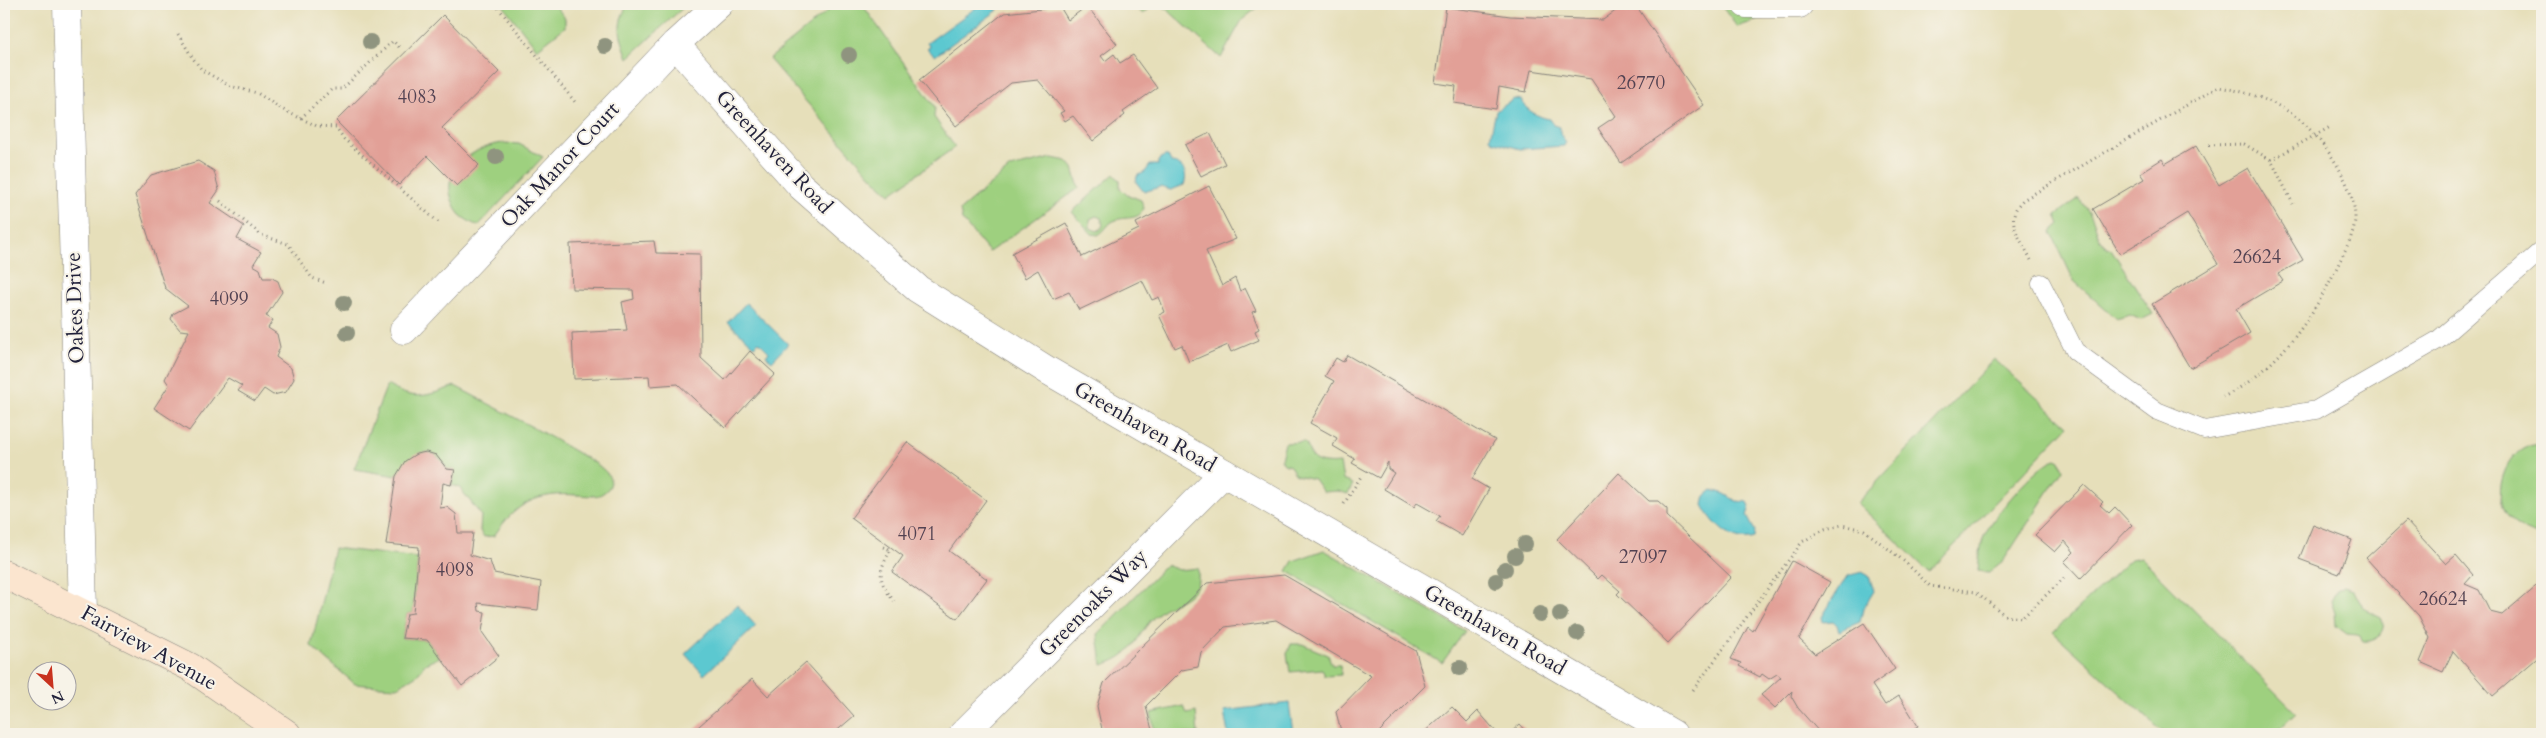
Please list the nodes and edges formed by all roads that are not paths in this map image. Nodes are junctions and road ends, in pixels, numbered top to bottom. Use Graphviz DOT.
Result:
graph roads {
  1 [pos="67,4"];
  2 [pos="719,4"];
  3 [pos="1746,4"];
  4 [pos="1799,4"];
  5 [pos="675,44"];
  6 [pos="2542,250"];
  7 [pos="2041,283"];
  8 [pos="404,330"];
  9 [pos="1224,473"];
  10 [pos="4,574"];
  11 [pos="84,612"];
  12 [pos="287,734"];
  13 [pos="963,734"];
  14 [pos="1673,734"];
  1 -- 11 [label="street, Oakes Drive"];
  2 -- 5 [label="street, Oak Manor Court"];
  3 -- 4 [label="street"];
  5 -- 8 [label="street, Oak Manor Court"];
  5 -- 9 [label="street, Greenhaven Road"];
  6 -- 7 [label="lane"];
  9 -- 13 [label="street, Greenoaks Way"];
  9 -- 14 [label="street, Greenhaven Road"];
  10 -- 11 [label="main road, Fairview Avenue"];
  11 -- 12 [label="main road, Fairview Avenue"];
}
